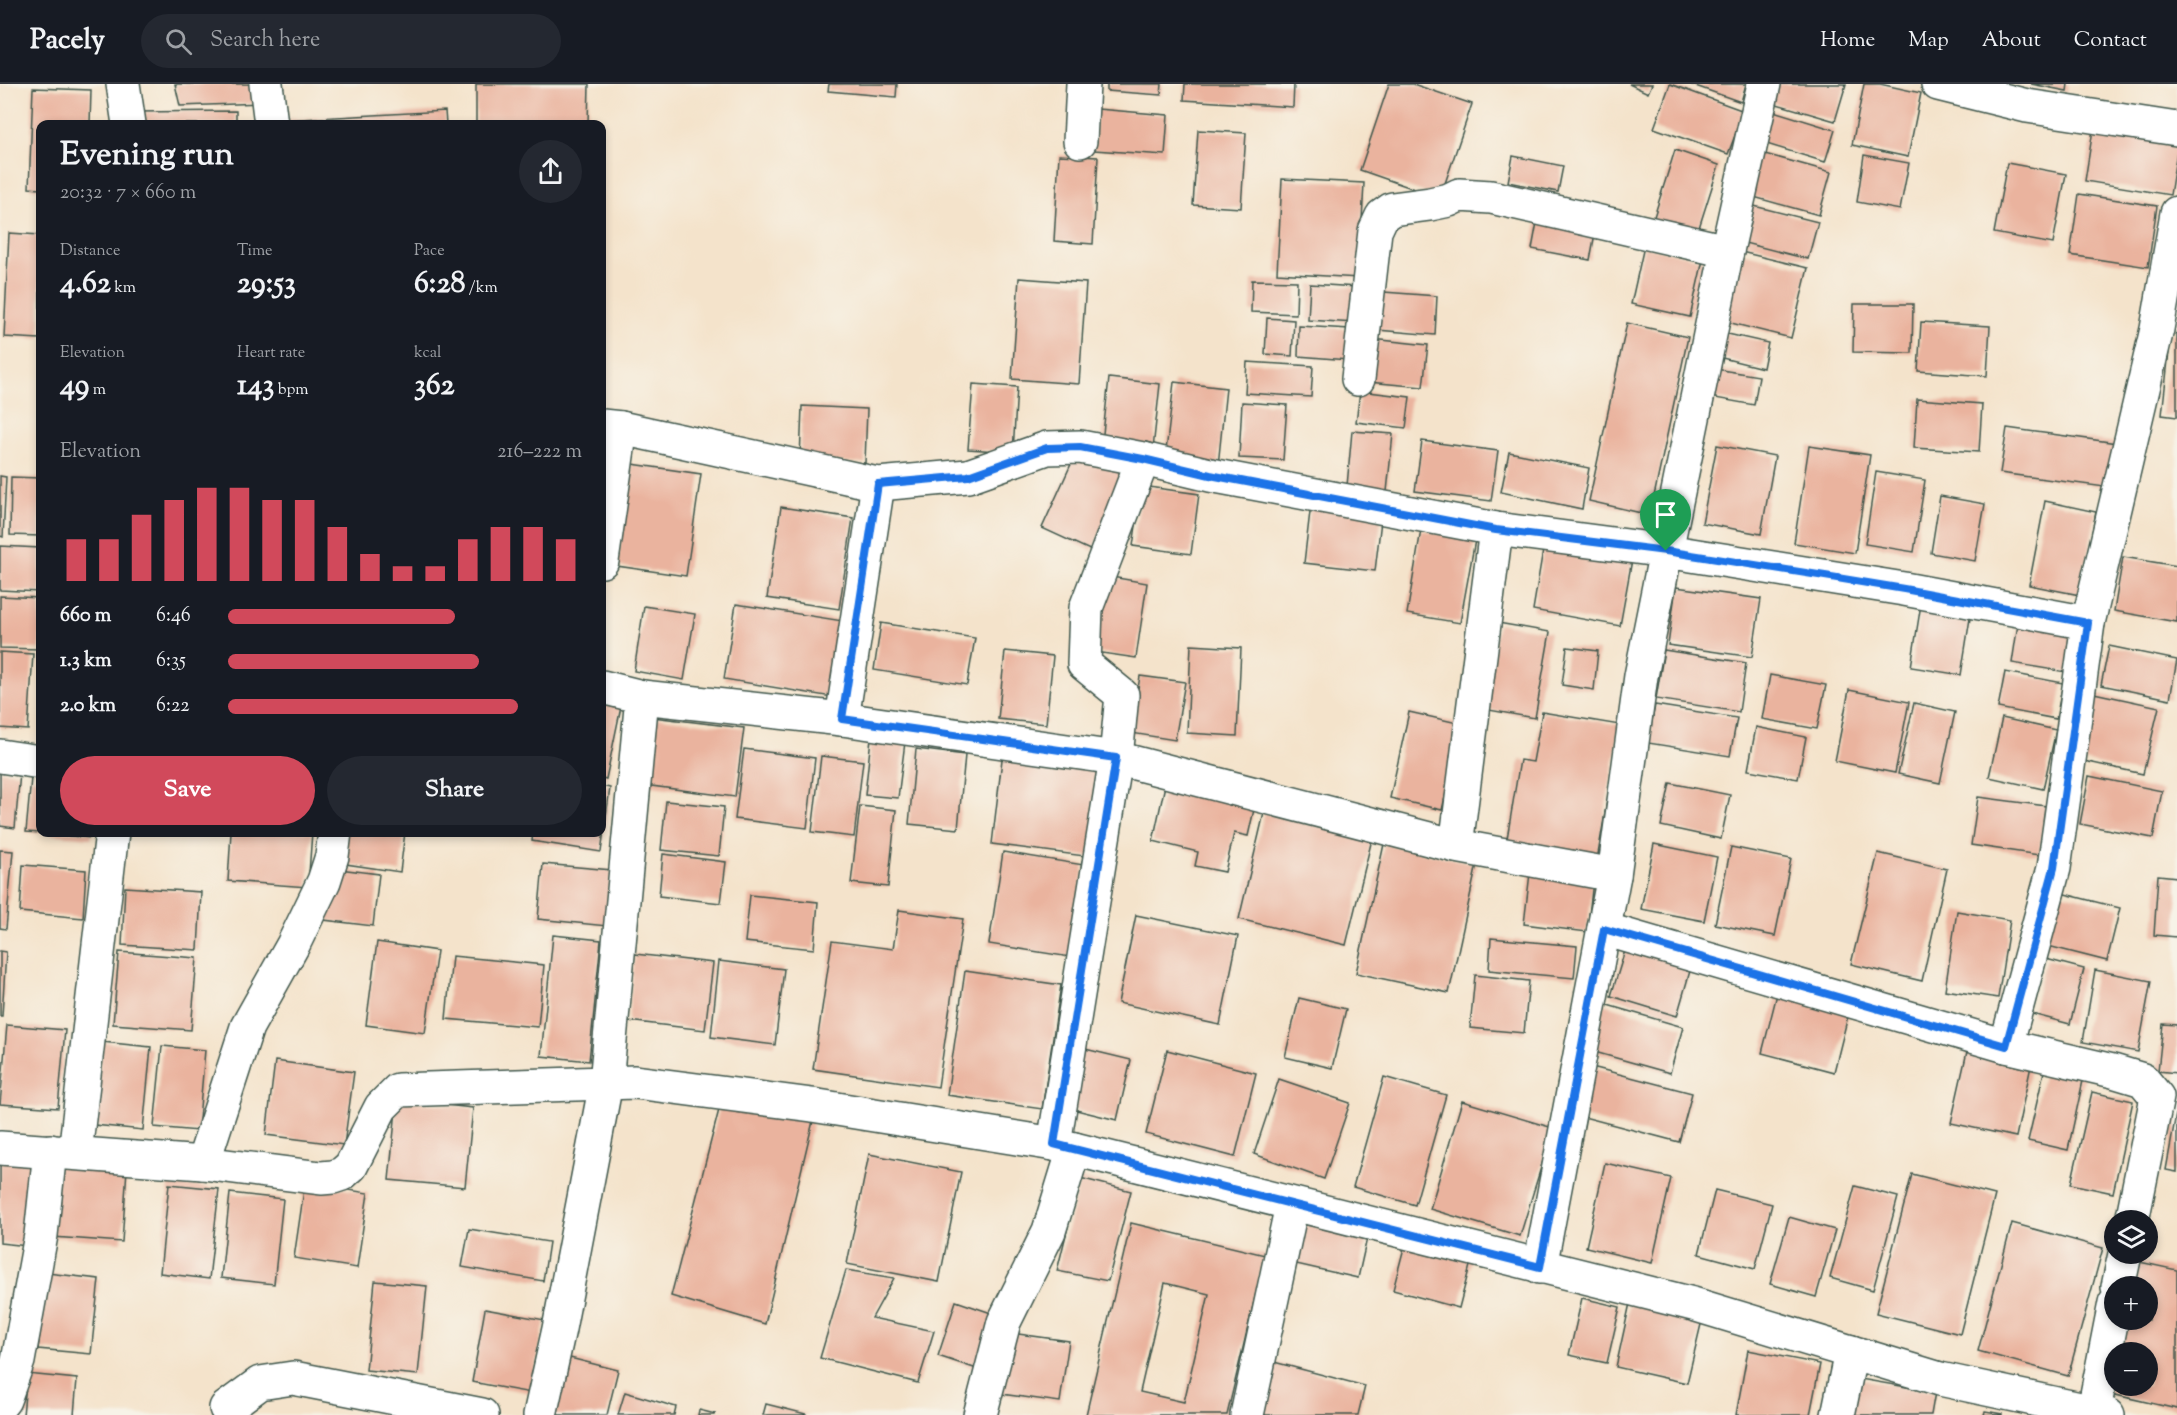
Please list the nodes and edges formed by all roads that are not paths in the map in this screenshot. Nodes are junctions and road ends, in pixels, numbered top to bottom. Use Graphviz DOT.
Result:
graph roads {
  1 [pos="123,84"];
  2 [pos="266,84"];
  3 [pos="1083,84"];
  4 [pos="1764,84"];
  5 [pos="1938,84"];
  6 [pos="128,120"];
  7 [pos="270,120"];
  8 [pos="2177,129"];
  9 [pos="1080,141"];
  10 [pos="2177,213"];
  11 [pos="1727,251"];
  12 [pos="1358,379"];
  13 [pos="611,427"];
  14 [pos="1143,459"];
  15 [pos="878,484"];
  16 [pos="606,501"];
  17 [pos="1496,530"];
  18 [pos="1666,551"];
  19 [pos="2088,623"];
  20 [pos="606,688"];
  21 [pos="642,697"];
  22 [pos="842,719"];
  23 [pos="0,756"];
  24 [pos="1116,758"];
  25 [pos="36,761"];
  26 [pos="111,837"];
  27 [pos="334,837"];
  28 [pos="1456,846"];
  29 [pos="1614,875"];
  30 [pos="1604,929"];
  31 [pos="2006,1046"];
  32 [pos="2143,1080"];
  33 [pos="606,1083"];
  34 [pos="2177,1085"];
  35 [pos="1064,1147"];
  36 [pos="0,1148"];
  37 [pos="62,1152"];
  38 [pos="203,1163"];
  39 [pos="1292,1205"];
  40 [pos="2134,1210"];
  41 [pos="1540,1267"];
  42 [pos="2111,1330"];
  43 [pos="1851,1352"];
  44 [pos="0,1405"];
  45 [pos="226,1408"];
  46 [pos="2098,1414"];
  47 [pos="482,1415"];
  48 [pos="540,1415"];
  49 [pos="980,1415"];
  50 [pos="1247,1415"];
  51 [pos="1838,1415"];
  1 -- 6 [label="street"];
  2 -- 7 [label="street"];
  3 -- 9 [label="street"];
  4 -- 11 [label="street"];
  5 -- 8 [label="street"];
  10 -- 19 [label="street"];
  11 -- 12 [label="street"];
  11 -- 18 [label="street"];
  13 -- 15 [label="street"];
  13 -- 16 [label="street"];
  14 -- 15 [label="street"];
  14 -- 17 [label="street"];
  14 -- 24 [label="street"];
  15 -- 22 [label="street"];
  17 -- 18 [label="street"];
  17 -- 28 [label="street"];
  18 -- 19 [label="street"];
  18 -- 29 [label="street"];
  19 -- 31 [label="street"];
  20 -- 21 [label="street"];
  21 -- 22 [label="street"];
  21 -- 33 [label="street"];
  22 -- 24 [label="street"];
  23 -- 25 [label="street"];
  24 -- 28 [label="street"];
  24 -- 35 [label="street"];
  26 -- 37 [label="street"];
  27 -- 38 [label="street"];
  28 -- 29 [label="street"];
  29 -- 30 [label="street"];
  30 -- 31 [label="street"];
  30 -- 41 [label="street"];
  31 -- 32 [label="street"];
  32 -- 34 [label="street"];
  32 -- 40 [label="street"];
  33 -- 35 [label="street"];
  33 -- 38 [label="street"];
  33 -- 48 [label="street"];
  35 -- 39 [label="street"];
  35 -- 49 [label="street"];
  36 -- 37 [label="street"];
  37 -- 38 [label="street"];
  37 -- 44 [label="street"];
  39 -- 41 [label="street"];
  39 -- 50 [label="street"];
  41 -- 43 [label="street"];
  42 -- 46 [label="street"];
  43 -- 46 [label="street"];
  43 -- 51 [label="street"];
  45 -- 47 [label="street"];
}
